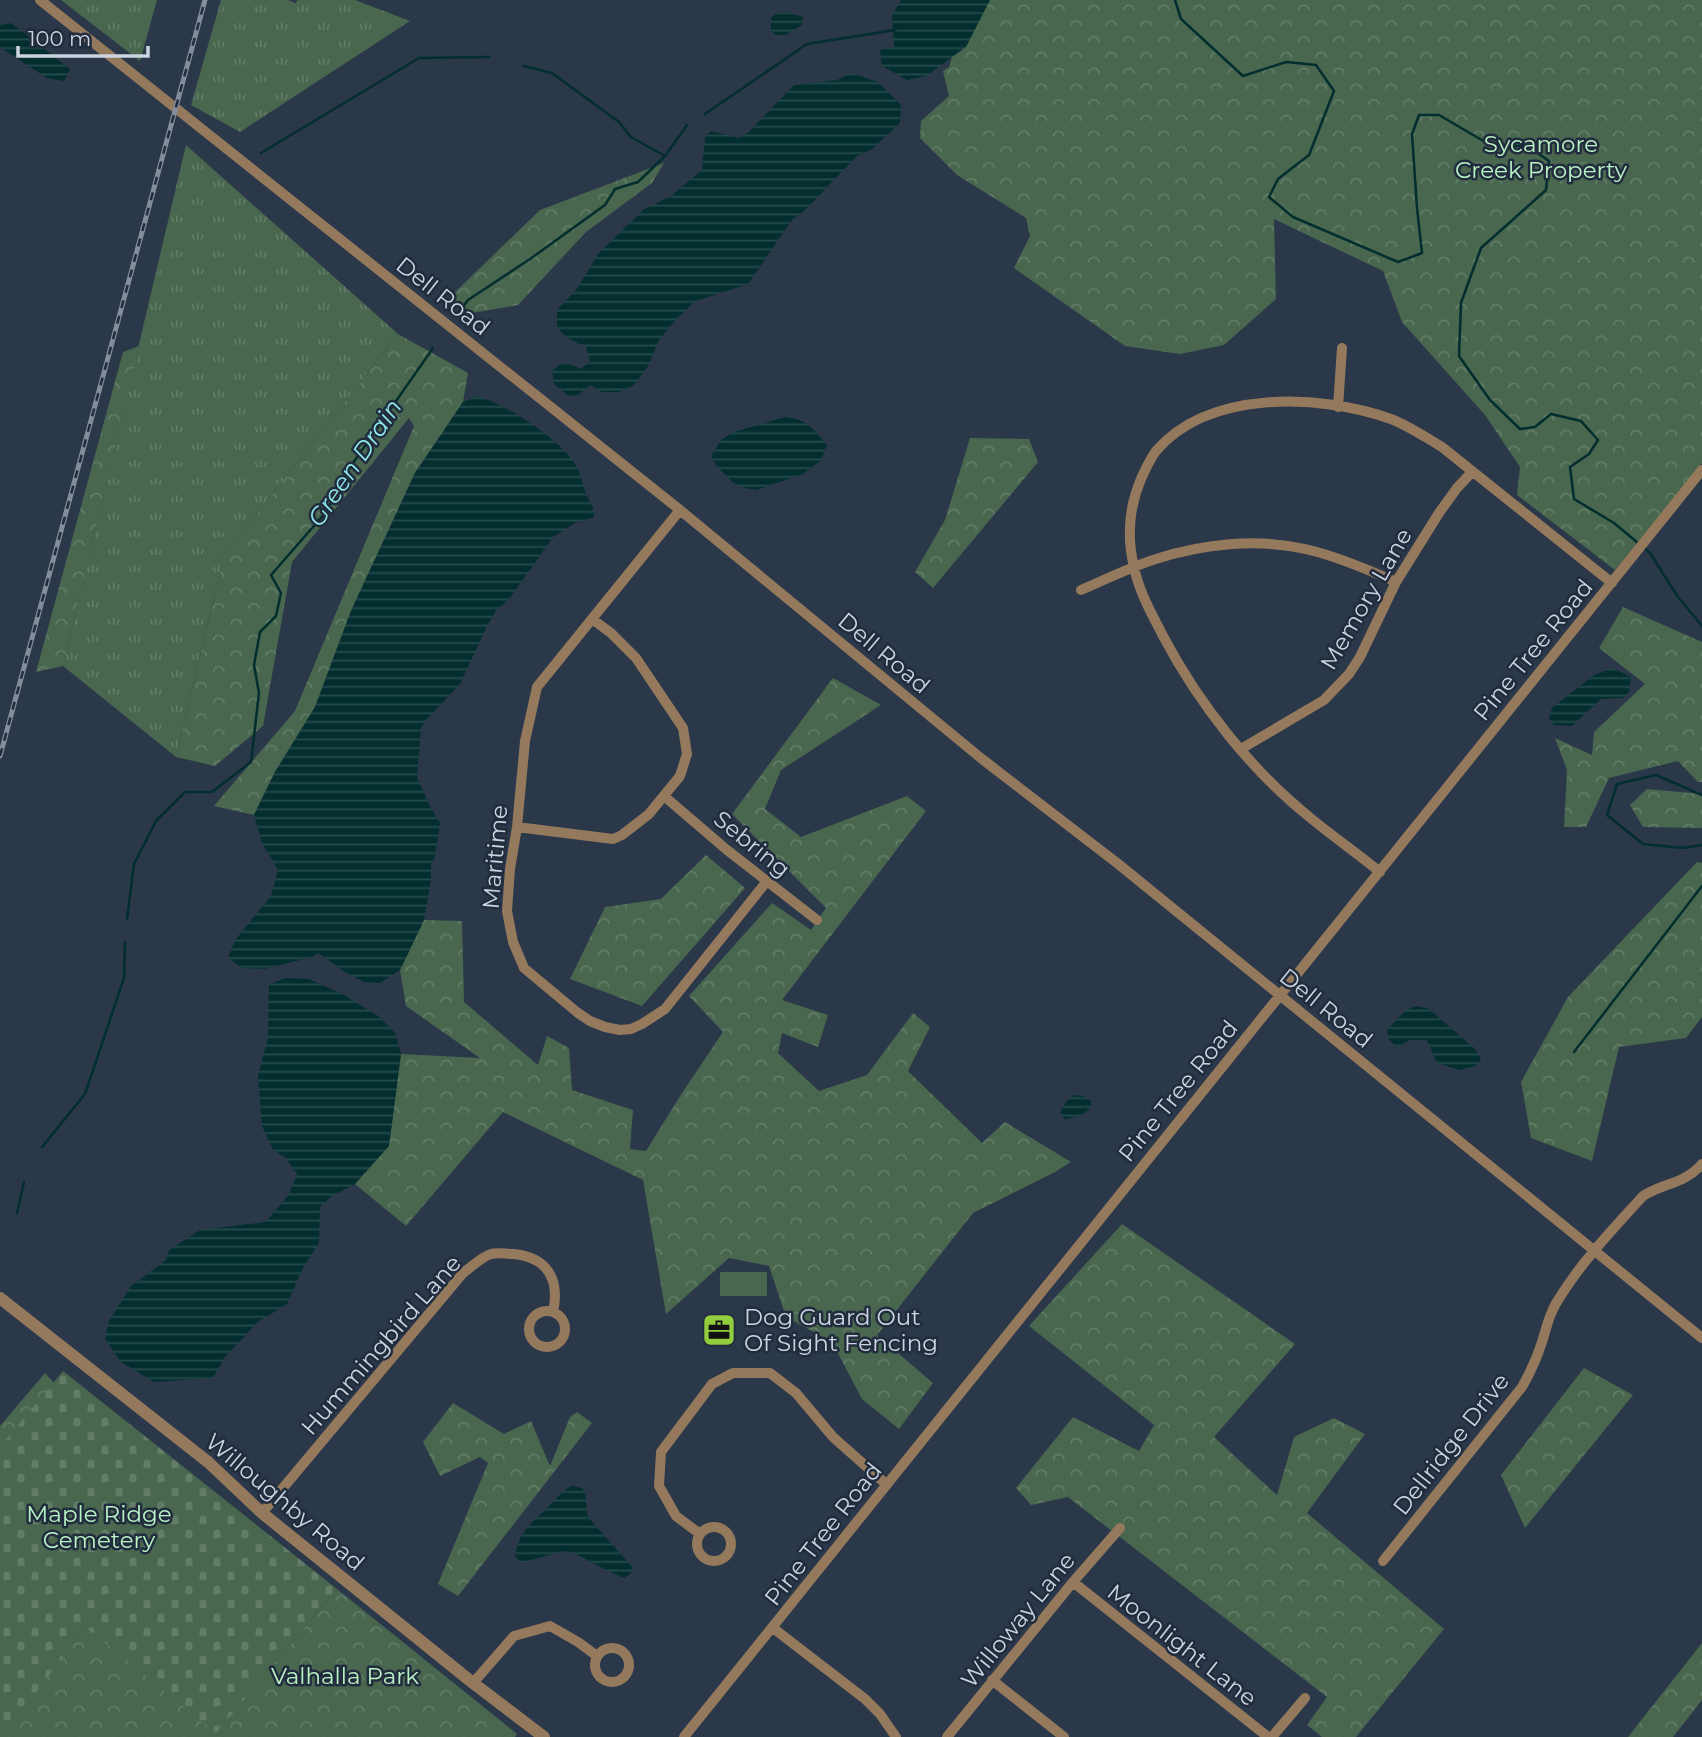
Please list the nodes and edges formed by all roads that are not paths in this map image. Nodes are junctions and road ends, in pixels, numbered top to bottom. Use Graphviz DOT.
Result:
graph roads {
  1 [pos="40,0"];
  2 [pos="1342,348"];
  3 [pos="1338,407"];
  4 [pos="1702,470"];
  5 [pos="1472,472"];
  6 [pos="680,510"];
  7 [pos="1134,567"];
  8 [pos="1396,582"];
  9 [pos="1612,583"];
  10 [pos="1081,590"];
  11 [pos="592,620"];
  12 [pos="1241,748"];
  13 [pos="664,796"];
  14 [pos="517,827"];
  15 [pos="1380,872"];
  16 [pos="767,881"];
  17 [pos="817,920"];
  18 [pos="1280,995"];
  19 [pos="1702,1164"];
  20 [pos="1595,1250"];
  21 [pos="0,1298"];
  22 [pos="553,1312"];
  23 [pos="1702,1338"];
  24 [pos="886,1484"];
  25 [pos="262,1513"];
  26 [pos="1120,1528"];
  27 [pos="700,1534"];
  28 [pos="1383,1561"];
  29 [pos="1073,1583"];
  30 [pos="773,1628"];
  31 [pos="597,1656"];
  32 [pos="992,1680"];
  33 [pos="473,1683"];
  34 [pos="1305,1698"];
  35 [pos="544,1737"];
  36 [pos="684,1737"];
  37 [pos="896,1737"];
  38 [pos="947,1737"];
  39 [pos="1064,1737"];
  40 [pos="1270,1737"];
  1 -- 6 [label="street, Dell Road"];
  2 -- 3 [label="street"];
  3 -- 5 [label="street"];
  3 -- 7 [label="street"];
  4 -- 9 [label="street, Pine Tree Road"];
  5 -- 8 [label="street, Memory Lane"];
  5 -- 9 [label="street"];
  6 -- 11 [label="street, Maritime"];
  6 -- 18 [label="street, Dell Road"];
  7 -- 8 [label="street"];
  7 -- 10 [label="street"];
  7 -- 12 [label="street"];
  8 -- 12 [label="street, Memory Lane"];
  9 -- 15 [label="street, Pine Tree Road"];
  11 -- 13 [label="street"];
  11 -- 14 [label="street, Maritime"];
  12 -- 15 [label="street"];
  13 -- 14 [label="street"];
  13 -- 16 [label="street, Sebring"];
  14 -- 16 [label="street, Maritime"];
  15 -- 18 [label="street, Pine Tree Road"];
  16 -- 17 [label="street, Sebring"];
  18 -- 20 [label="street, Dell Road"];
  18 -- 24 [label="street, Pine Tree Road"];
  19 -- 20 [label="street, Dellridge Drive"];
  20 -- 23 [label="street, Dell Road"];
  20 -- 28 [label="street, Dellridge Drive"];
  21 -- 25 [label="street, Willoughby Road"];
  22 -- 25 [label="street, Hummingbird Lane"];
  24 -- 27 [label="street"];
  24 -- 30 [label="street, Pine Tree Road"];
  25 -- 33 [label="street, Willoughby Road"];
  26 -- 29 [label="street, Willoway Lane"];
  29 -- 32 [label="street, Willoway Lane"];
  29 -- 40 [label="street, Moonlight Lane"];
  30 -- 36 [label="street, Pine Tree Road"];
  30 -- 37 [label="street"];
  31 -- 33 [label="street"];
  32 -- 38 [label="street, Willoway Lane"];
  32 -- 39 [label="street"];
  33 -- 35 [label="street, Willoughby Road"];
  34 -- 40 [label="street"];
}
